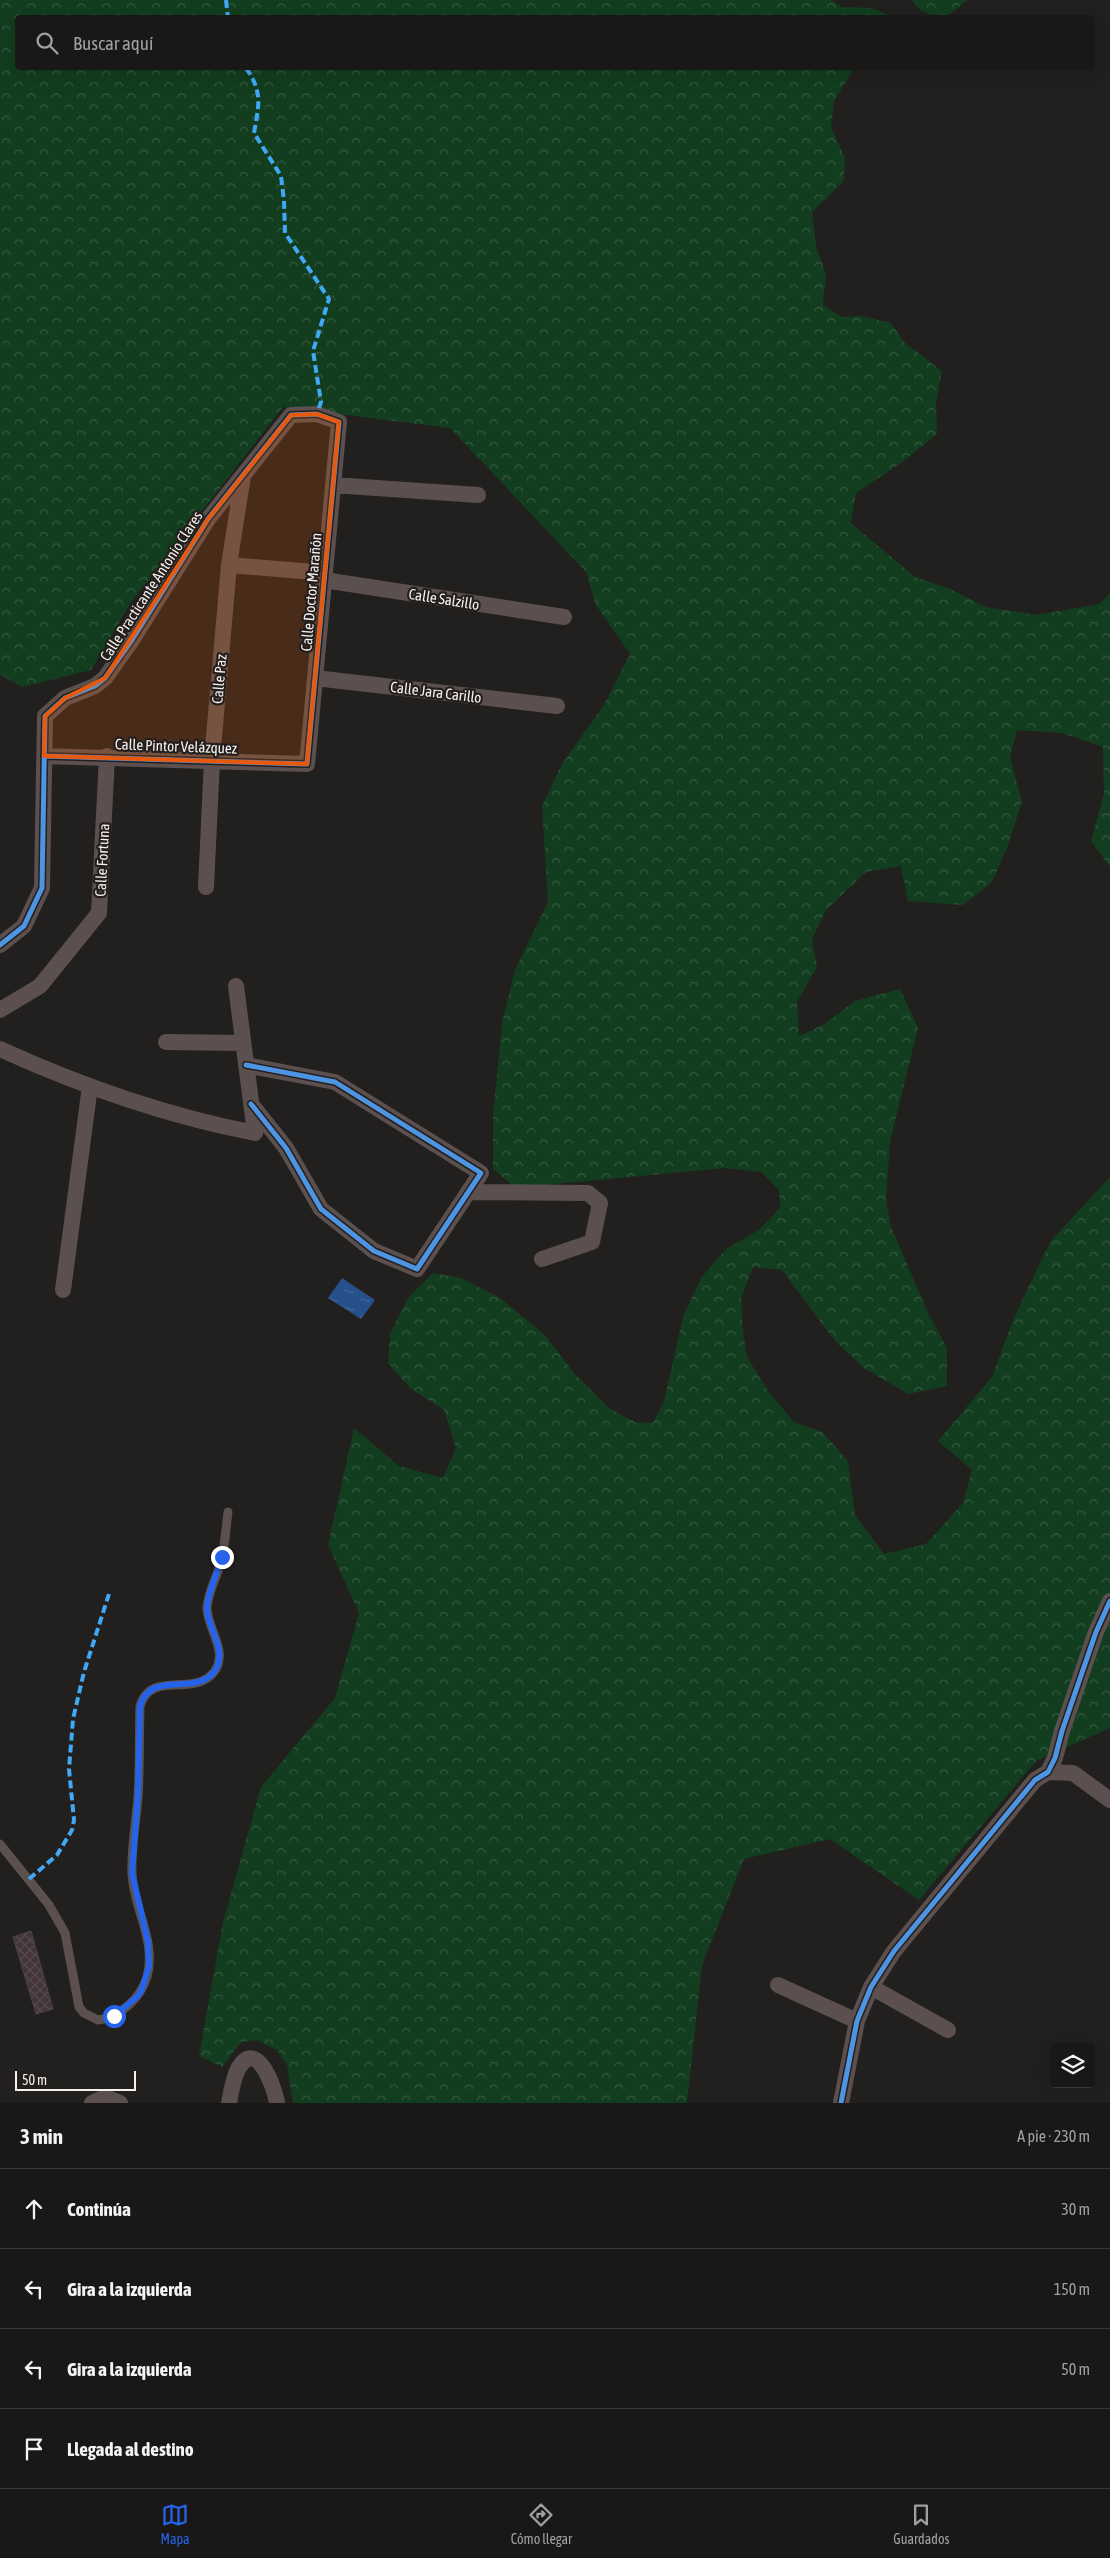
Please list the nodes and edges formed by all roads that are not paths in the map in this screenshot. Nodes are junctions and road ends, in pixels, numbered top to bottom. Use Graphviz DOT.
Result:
graph roads {
  1 [pos="339,422"];
  2 [pos="244,474"];
  3 [pos="332,485"];
  4 [pos="478,495"];
  5 [pos="228,565"];
  6 [pos="325,577"];
  7 [pos="564,617"];
  8 [pos="315,678"];
  9 [pos="557,706"];
  10 [pos="44,756"];
  11 [pos="107,756"];
  12 [pos="212,760"];
  13 [pos="307,764"];
  14 [pos="206,886"];
  15 [pos="0,945"];
  16 [pos="236,986"];
  17 [pos="0,1010"];
  18 [pos="166,1042"];
  19 [pos="243,1043"];
  20 [pos="0,1049"];
  21 [pos="246,1065"];
  22 [pos="90,1086"];
  23 [pos="251,1104"];
  24 [pos="468,1192"];
  25 [pos="542,1259"];
  26 [pos="63,1290"];
  27 [pos="228,1512"];
  28 [pos="1110,1601"];
  29 [pos="1048,1772"];
  30 [pos="1110,1800"];
  31 [pos="0,1844"];
  32 [pos="778,1985"];
  33 [pos="871,1987"];
  34 [pos="857,2021"];
  35 [pos="948,2030"];
  36 [pos="92,2103"];
  37 [pos="120,2103"];
  38 [pos="229,2103"];
  39 [pos="277,2103"];
  40 [pos="841,2103"];
  1 -- 2 [label="street, Calle Practicante Antonio Clares"];
  1 -- 3 [label="street, Calle Doctor Marañón"];
  2 -- 5 [label="street, Calle Paz"];
  2 -- 10 [label="street, Calle Practicante Antonio Clares"];
  3 -- 4 [label="street"];
  3 -- 6 [label="street, Calle Doctor Marañón"];
  5 -- 6 [label="street, Calle Salzillo"];
  5 -- 12 [label="street, Calle Paz"];
  6 -- 7 [label="street, Calle Salzillo"];
  6 -- 8 [label="street, Calle Doctor Marañón"];
  8 -- 9 [label="street, Calle Jara Carillo"];
  8 -- 13 [label="street, Calle Doctor Marañón"];
  10 -- 11 [label="street, Calle Pintor Velázquez"];
  10 -- 15 [label="street, Calle Practicante Antonio Clares"];
  11 -- 12 [label="street, Calle Pintor Velázquez"];
  11 -- 17 [label="street, Calle Fortuna"];
  12 -- 13 [label="street, Calle Pintor Velázquez"];
  12 -- 14 [label="street, Calle Paz"];
  16 -- 19 [label="street"];
  18 -- 19 [label="street"];
  19 -- 21 [label="street"];
  20 -- 22 [label="street"];
  21 -- 23 [label="street"];
  21 -- 24 [label="street"];
  22 -- 23 [label="street"];
  22 -- 26 [label="street"];
  23 -- 24 [label="street"];
  24 -- 25 [label="street"];
  27 -- 31 [label="lane"];
  28 -- 29 [label="street"];
  29 -- 30 [label="street"];
  29 -- 33 [label="street"];
  32 -- 34 [label="street"];
  33 -- 34 [label="street"];
  33 -- 35 [label="street"];
  34 -- 40 [label="street"];
  36 -- 37 [label="street"];
  38 -- 39 [label="street"];
}
